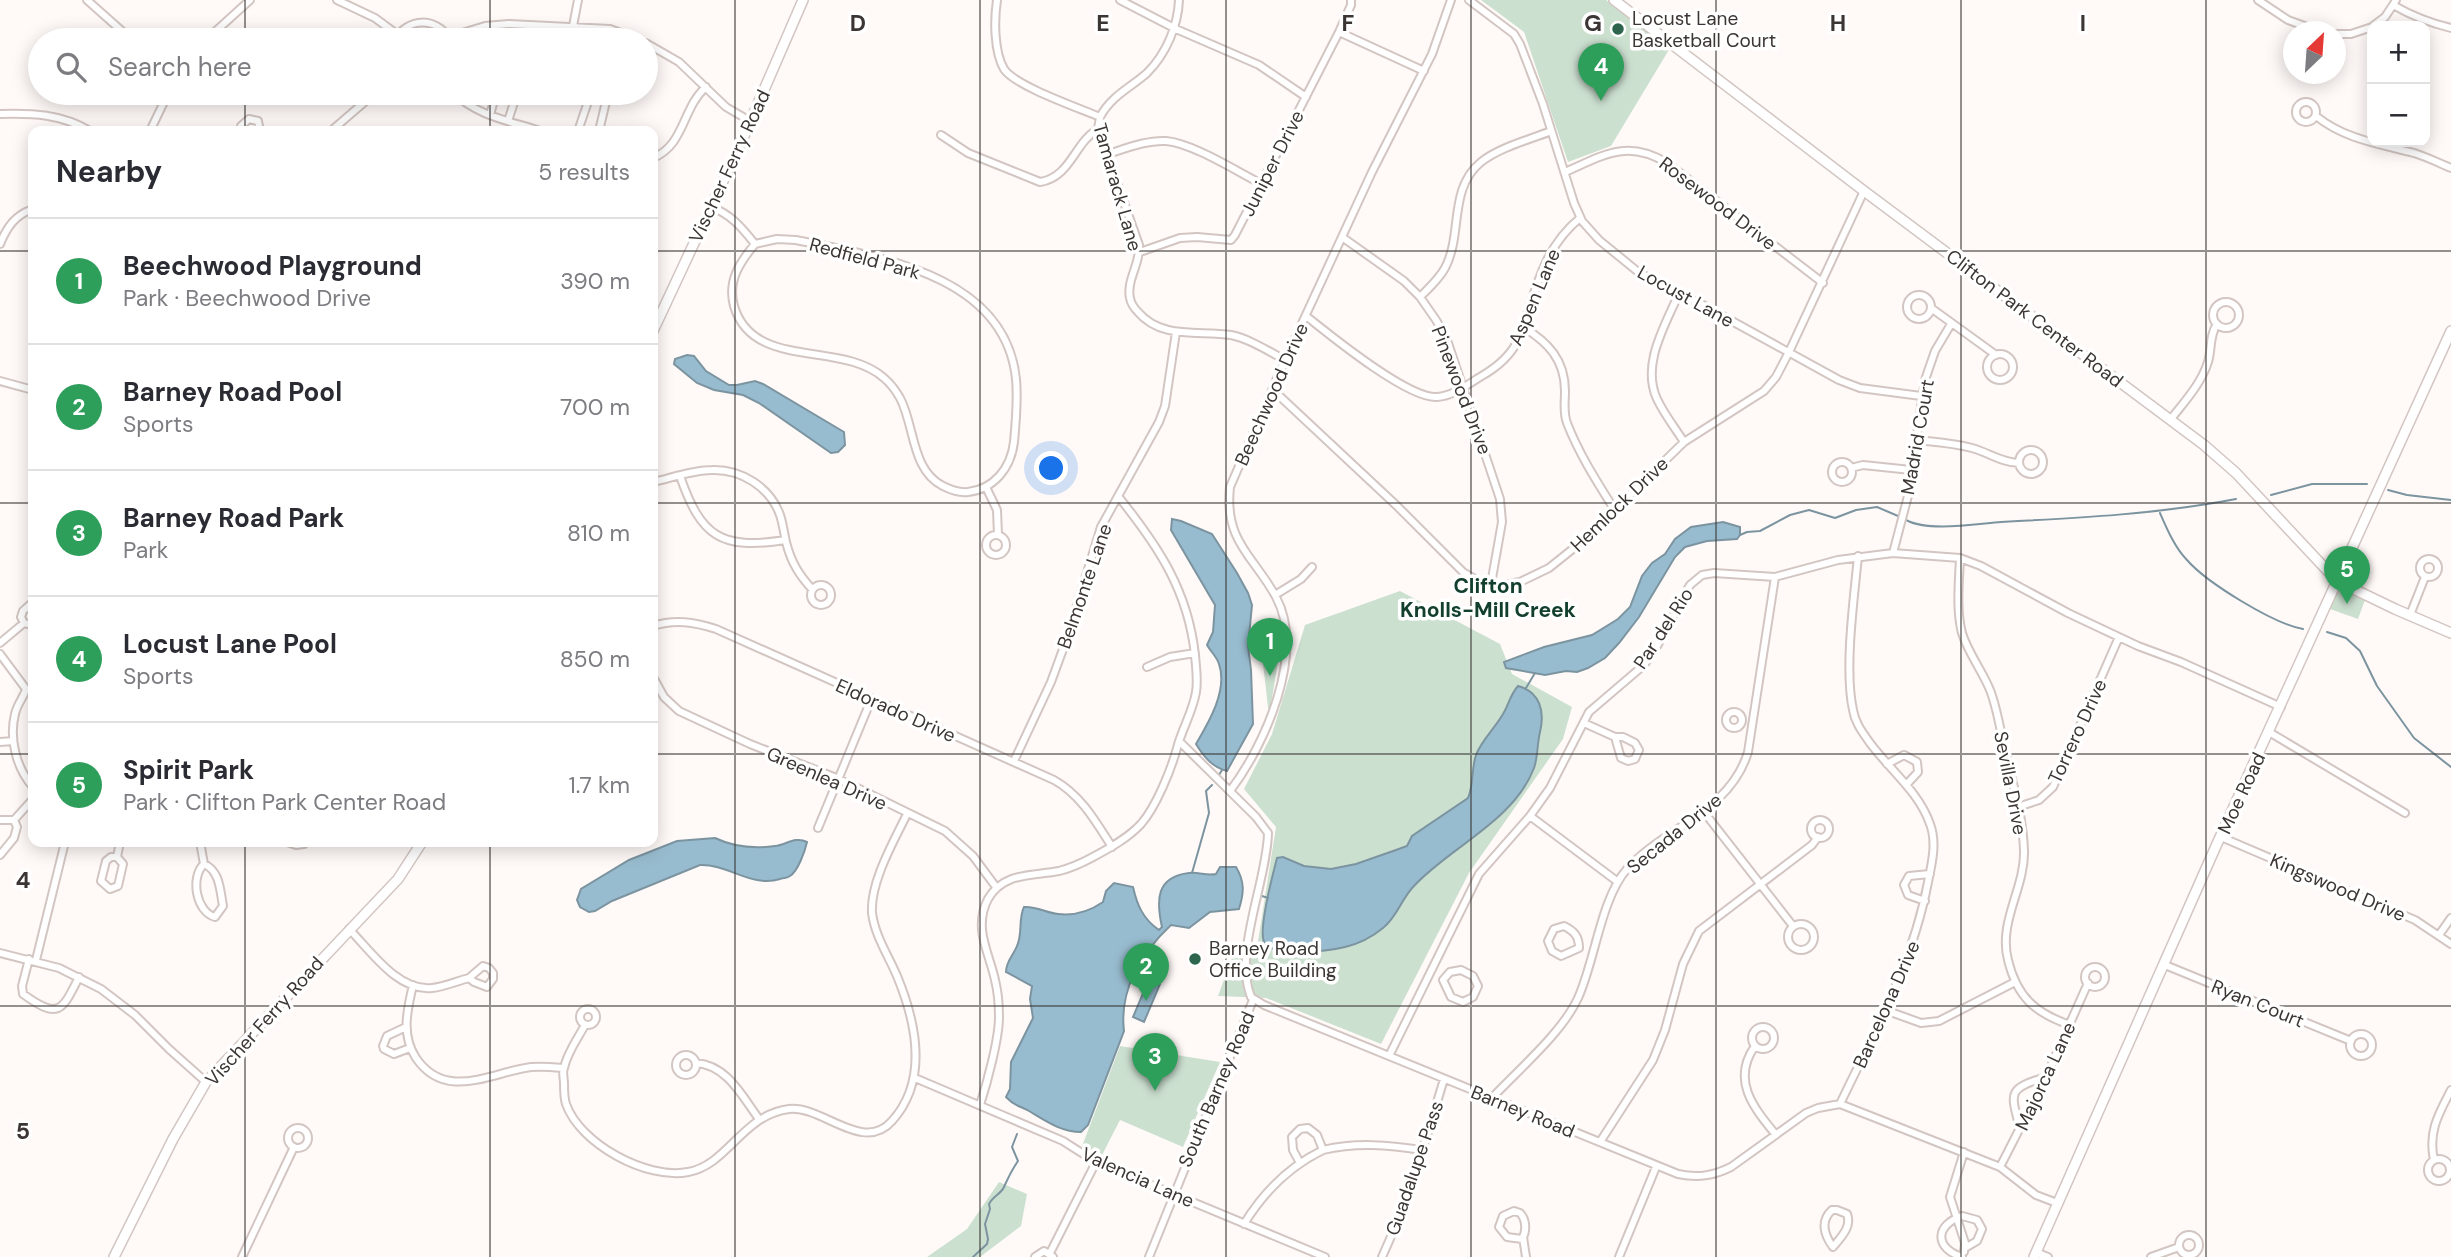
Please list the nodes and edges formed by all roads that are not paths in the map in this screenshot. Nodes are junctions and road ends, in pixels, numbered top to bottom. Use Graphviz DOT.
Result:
graph roads {
  1 [pos="87,0"];
  2 [pos="250,0"];
  3 [pos="337,0"];
  4 [pos="578,0"];
  5 [pos="803,0"];
  6 [pos="997,0"];
  7 [pos="1120,0"];
  8 [pos="1179,0"];
  9 [pos="1350,0"];
  10 [pos="1451,0"];
  11 [pos="1469,0"];
  12 [pos="1614,0"];
  13 [pos="2258,0"];
  14 [pos="2395,2"];
  15 [pos="2291,21"];
  16 [pos="2380,21"];
  17 [pos="573,26"];
  18 [pos="118,28"];
  19 [pos="219,28"];
  20 [pos="387,28"];
  21 [pos="405,28"];
  22 [pos="439,28"];
  23 [pos="480,28"];
  24 [pos="598,28"];
  25 [pos="2451,28"];
  26 [pos="1176,29"];
  27 [pos="2367,29"];
  28 [pos="1339,32"];
  29 [pos="2346,34"];
  30 [pos="658,50"];
  31 [pos="1424,71"];
  32 [pos="706,87"];
  33 [pos="1306,97"];
  34 [pos="163,105"];
  35 [pos="361,105"];
  36 [pos="470,105"];
  37 [pos="493,105"];
  38 [pos="513,105"];
  39 [pos="587,105"];
  40 [pos="605,105"];
  41 [pos="0,114"];
  42 [pos="490,115"];
  43 [pos="2316,116"];
  44 [pos="1100,117"];
  45 [pos="508,121"];
  46 [pos="750,121"];
  47 [pos="82,126"];
  48 [pos="152,126"];
  49 [pos="241,126"];
  50 [pos="259,126"];
  51 [pos="337,126"];
  52 [pos="524,126"];
  53 [pos="580,126"];
  54 [pos="599,126"];
  55 [pos="1098,129"];
  56 [pos="1551,131"];
  57 [pos="941,135"];
  58 [pos="1108,154"];
  59 [pos="658,156"];
  60 [pos="2451,168"];
  61 [pos="1565,172"];
  62 [pos="1260,183"];
  63 [pos="1864,191"];
  64 [pos="711,207"];
  65 [pos="28,212"];
  66 [pos="1580,218"];
  67 [pos="1342,237"];
  68 [pos="0,244"];
  69 [pos="755,244"];
  70 [pos="1140,252"];
  71 [pos="1823,283"];
  72 [pos="1679,293"];
  73 [pos="1420,297"];
  74 [pos="1931,308"];
  75 [pos="1306,316"];
  76 [pos="658,320"];
  77 [pos="1951,324"];
  78 [pos="2217,324"];
  79 [pos="1523,327"];
  80 [pos="2451,331"];
  81 [pos="1176,332"];
  82 [pos="1789,352"];
  83 [pos="1996,355"];
  84 [pos="1285,360"];
  85 [pos="0,381"];
  86 [pos="1463,388"];
  87 [pos="28,389"];
  88 [pos="1273,390"];
  89 [pos="1921,396"];
  90 [pos="2171,419"];
  91 [pos="1916,440"];
  92 [pos="1684,442"];
  93 [pos="2019,463"];
  94 [pos="1851,468"];
  95 [pos="1911,470"];
  96 [pos="680,476"];
  97 [pos="658,481"];
  98 [pos="986,487"];
  99 [pos="1118,496"];
  100 [pos="1614,509"];
  101 [pos="998,535"];
  102 [pos="785,540"];
  103 [pos="1893,554"];
  104 [pos="1858,556"];
  105 [pos="1960,558"];
  106 [pos="1312,567"];
  107 [pos="1775,577"];
  108 [pos="2425,577"];
  109 [pos="2337,581"];
  110 [pos="1491,584"];
  111 [pos="812,589"];
  112 [pos="1275,595"];
  113 [pos="28,606"];
  114 [pos="2410,615"];
  115 [pos="24,623"];
  116 [pos="28,624"];
  117 [pos="658,624"];
  118 [pos="2451,633"];
  119 [pos="2119,637"];
  120 [pos="0,643"];
  121 [pos="1195,653"];
  122 [pos="0,654"];
  123 [pos="1147,667"];
  124 [pos="658,686"];
  125 [pos="871,700"];
  126 [pos="2281,707"];
  127 [pos="1584,723"];
  128 [pos="1742,723"];
  129 [pos="1752,725"];
  130 [pos="2269,732"];
  131 [pos="1615,737"];
  132 [pos="0,741"];
  133 [pos="13,741"];
  134 [pos="1179,741"];
  135 [pos="1014,761"];
  136 [pos="1887,764"];
  137 [pos="839,779"];
  138 [pos="28,780"];
  139 [pos="1907,784"];
  140 [pos="1230,791"];
  141 [pos="28,805"];
  142 [pos="2018,807"];
  143 [pos="1704,812"];
  144 [pos="2405,813"];
  145 [pos="907,814"];
  146 [pos="1530,816"];
  147 [pos="0,820"];
  148 [pos="14,820"];
  149 [pos="818,828"];
  150 [pos="1818,837"];
  151 [pos="2221,837"];
  152 [pos="1112,846"];
  153 [pos="64,847"];
  154 [pos="119,847"];
  155 [pos="201,847"];
  156 [pos="419,847"];
  157 [pos="0,855"];
  158 [pos="117,858"];
  159 [pos="204,864"];
  160 [pos="1930,874"];
  161 [pos="1618,882"];
  162 [pos="1759,884"];
  163 [pos="996,887"];
  164 [pos="1925,901"];
  165 [pos="2451,918"];
  166 [pos="1793,926"];
  167 [pos="349,929"];
  168 [pos="2439,935"];
  169 [pos="2451,944"];
  170 [pos="1579,948"];
  171 [pos="0,953"];
  172 [pos="1593,957"];
  173 [pos="32,960"];
  174 [pos="2165,965"];
  175 [pos="1430,974"];
  176 [pos="79,977"];
  177 [pos="469,978"];
  178 [pos="1443,980"];
  179 [pos="2015,982"];
  180 [pos="2088,983"];
  181 [pos="413,985"];
  182 [pos="1254,1000"];
  183 [pos="1885,1010"];
  184 [pos="585,1025"];
  185 [pos="2070,1025"];
  186 [pos="406,1027"];
  187 [pos="2351,1041"];
  188 [pos="1755,1046"];
  189 [pos="410,1048"];
  190 [pos="1389,1056"];
  191 [pos="696,1063"];
  192 [pos="563,1069"];
  193 [pos="2046,1077"];
  194 [pos="915,1078"];
  195 [pos="1444,1079"];
  196 [pos="206,1082"];
  197 [pos="2451,1090"];
  198 [pos="1491,1099"];
  199 [pos="1840,1104"];
  200 [pos="980,1105"];
  201 [pos="759,1119"];
  202 [pos="2020,1129"];
  203 [pos="1776,1135"];
  204 [pos="1600,1142"];
  205 [pos="294,1147"];
  206 [pos="1323,1150"];
  207 [pos="1422,1150"];
  208 [pos="1964,1152"];
  209 [pos="2434,1160"];
  210 [pos="1096,1162"];
  211 [pos="1300,1163"];
  212 [pos="1656,1167"];
  213 [pos="2000,1167"];
  214 [pos="1173,1194"];
  215 [pos="2057,1203"];
  216 [pos="1955,1218"];
  217 [pos="1244,1224"];
  218 [pos="1523,1237"];
  219 [pos="1833,1247"];
  220 [pos="2179,1247"];
  221 [pos="1965,1248"];
  222 [pos="2035,1254"];
  223 [pos="1052,1255"];
  224 [pos="114,1257"];
  225 [pos="242,1257"];
  226 [pos="1035,1257"];
  227 [pos="1149,1257"];
  228 [pos="1325,1257"];
  229 [pos="1382,1257"];
  230 [pos="1526,1257"];
  231 [pos="1619,1257"];
  232 [pos="1828,1257"];
  233 [pos="1963,1257"];
  234 [pos="2049,1257"];
  235 [pos="2151,1257"];
  1 -- 18 [label="street"];
  2 -- 19 [label="street"];
  3 -- 20 [label="street"];
  4 -- 17 [label="street"];
  5 -- 46 [label="street, Vischer Ferry Road"];
  6 -- 44 [label="street, Tamarack Lane"];
  7 -- 26 [label="street"];
  8 -- 26 [label="street"];
  9 -- 28 [label="street, Juniper Drive"];
  10 -- 31 [label="street, Beechwood Drive"];
  11 -- 56 [label="street, Locust Lane"];
  12 -- 63 [label="street, Clifton Park Center Road"];
  13 -- 15 [label="street"];
  14 -- 16 [label="street"];
  14 -- 25 [label="street"];
  17 -- 23 [label="street"];
  17 -- 24 [label="street"];
  21 -- 22 [label="street"];
  26 -- 33 [label="street"];
  26 -- 44 [label="street"];
  27 -- 29 [label="street"];
  28 -- 31 [label="street"];
  28 -- 33 [label="street, Juniper Drive"];
  30 -- 32 [label="street"];
  31 -- 67 [label="street, Beechwood Drive"];
  32 -- 46 [label="street"];
  32 -- 59 [label="street"];
  33 -- 62 [label="street, Juniper Drive"];
  34 -- 48 [label="street"];
  35 -- 51 [label="street"];
  36 -- 42 [label="street"];
  37 -- 42 [label="street"];
  38 -- 45 [label="street"];
  39 -- 53 [label="street"];
  40 -- 54 [label="street"];
  41 -- 47 [label="street"];
  42 -- 45 [label="street"];
  43 -- 60 [label="street"];
  44 -- 55 [label="street, Tamarack Lane"];
  45 -- 52 [label="street"];
  46 -- 64 [label="street, Vischer Ferry Road"];
  49 -- 50 [label="street"];
  55 -- 57 [label="street"];
  55 -- 58 [label="street, Tamarack Lane"];
  56 -- 61 [label="street, Locust Lane"];
  56 -- 73 [label="street"];
  58 -- 62 [label="street"];
  58 -- 70 [label="street, Tamarack Lane"];
  61 -- 66 [label="street, Locust Lane"];
  61 -- 71 [label="street, Rosewood Drive"];
  62 -- 70 [label="street, Juniper Drive"];
  63 -- 71 [label="street, Hemlock Drive"];
  63 -- 90 [label="street, Clifton Park Center Road"];
  64 -- 69 [label="street"];
  64 -- 76 [label="street, Vischer Ferry Road"];
  65 -- 68 [label="street"];
  66 -- 72 [label="street, Locust Lane"];
  66 -- 79 [label="street, Aspen Lane"];
  67 -- 73 [label="street, Pinewood Drive"];
  67 -- 75 [label="street, Beechwood Drive"];
  69 -- 98 [label="street"];
  69 -- 98 [label="street, Redfield Park"];
  70 -- 81 [label="street, Tamarack Lane"];
  71 -- 82 [label="street, Hemlock Drive"];
  72 -- 82 [label="street, Locust Lane"];
  72 -- 92 [label="street"];
  73 -- 86 [label="street, Pinewood Drive"];
  74 -- 77 [label="street"];
  75 -- 84 [label="street, Beechwood Drive"];
  75 -- 86 [label="street, Aspen Lane"];
  77 -- 83 [label="street"];
  77 -- 89 [label="street, Madrid Court"];
  78 -- 78 [label="street"];
  78 -- 90 [label="street"];
  79 -- 86 [label="street, Aspen Lane"];
  79 -- 100 [label="street"];
  80 -- 109 [label="street, Moe Road"];
  81 -- 84 [label="street, Tamarack Lane"];
  81 -- 99 [label="street, Belmonte Lane"];
  82 -- 89 [label="street, Locust Lane"];
  82 -- 92 [label="street, Hemlock Drive"];
  83 -- 83 [label="street"];
  84 -- 88 [label="street, Beechwood Drive"];
  85 -- 87 [label="street"];
  86 -- 110 [label="street, Pinewood Drive"];
  88 -- 110 [label="street"];
  88 -- 112 [label="street, Beechwood Drive"];
  89 -- 91 [label="street, Madrid Court"];
  90 -- 109 [label="street, Clifton Park Center Road"];
  91 -- 93 [label="street"];
  91 -- 95 [label="street, Madrid Court"];
  92 -- 100 [label="street, Hemlock Drive"];
  93 -- 93 [label="street"];
  94 -- 95 [label="street"];
  95 -- 103 [label="street, Madrid Court"];
  96 -- 97 [label="street"];
  96 -- 102 [label="street"];
  96 -- 102 [label="street"];
  98 -- 101 [label="street"];
  99 -- 121 [label="street"];
  99 -- 135 [label="street, Belmonte Lane"];
  100 -- 110 [label="street, Hemlock Drive"];
  102 -- 111 [label="street"];
  103 -- 104 [label="street, Par del Rio"];
  103 -- 105 [label="street, Par del Rio"];
  104 -- 107 [label="street, Par del Rio"];
  104 -- 136 [label="street, Barcelona Drive"];
  105 -- 119 [label="street, Par del Rio"];
  105 -- 142 [label="street, Sevilla Drive"];
  106 -- 112 [label="street"];
  107 -- 127 [label="street, Par del Rio"];
  107 -- 129 [label="street, Secada Drive"];
  108 -- 114 [label="street"];
  109 -- 114 [label="street, Clifton Park Center Road"];
  109 -- 126 [label="street, Moe Road"];
  112 -- 140 [label="street, Beechwood Drive"];
  113 -- 115 [label="street"];
  114 -- 118 [label="street, Clifton Park Center Road"];
  115 -- 116 [label="street"];
  115 -- 120 [label="street"];
  117 -- 125 [label="street, Eldorado Drive"];
  119 -- 126 [label="street, Par del Rio"];
  119 -- 142 [label="street, Torrero Drive"];
  121 -- 123 [label="street"];
  121 -- 134 [label="street"];
  122 -- 133 [label="street"];
  124 -- 137 [label="street, Greenlea Drive"];
  125 -- 135 [label="street, Eldorado Drive"];
  125 -- 137 [label="street"];
  126 -- 130 [label="street, Moe Road"];
  127 -- 131 [label="street"];
  127 -- 146 [label="street, Par del Rio"];
  128 -- 129 [label="street"];
  129 -- 143 [label="street, Secada Drive"];
  130 -- 144 [label="street"];
  130 -- 151 [label="street, Moe Road"];
  131 -- 131 [label="street"];
  132 -- 133 [label="street"];
  133 -- 138 [label="street"];
  134 -- 140 [label="street"];
  134 -- 152 [label="street"];
  135 -- 152 [label="street, Eldorado Drive"];
  136 -- 139 [label="street, Barcelona Drive"];
  136 -- 139 [label="street"];
  137 -- 145 [label="street, Greenlea Drive"];
  137 -- 149 [label="street"];
  139 -- 160 [label="street, Barcelona Drive"];
  140 -- 182 [label="street"];
  141 -- 148 [label="street"];
  142 -- 179 [label="street, Sevilla Drive"];
  143 -- 161 [label="street, Secada Drive"];
  143 -- 162 [label="street"];
  145 -- 163 [label="street, Greenlea Drive"];
  145 -- 194 [label="street"];
  146 -- 161 [label="street"];
  146 -- 175 [label="street, Par del Rio"];
  147 -- 148 [label="street"];
  148 -- 157 [label="street"];
  150 -- 162 [label="street"];
  151 -- 168 [label="street, Kingswood Drive"];
  151 -- 174 [label="street, Moe Road"];
  152 -- 163 [label="street"];
  153 -- 173 [label="street"];
  154 -- 158 [label="street"];
  155 -- 159 [label="street"];
  156 -- 167 [label="street, Vischer Ferry Road"];
  158 -- 158 [label="street"];
  159 -- 159 [label="street"];
  160 -- 164 [label="street, Barcelona Drive"];
  160 -- 164 [label="street"];
  161 -- 172 [label="street, Secada Drive"];
  162 -- 166 [label="street"];
  162 -- 204 [label="street"];
  163 -- 200 [label="street"];
  164 -- 183 [label="street, Barcelona Drive"];
  165 -- 168 [label="street"];
  166 -- 166 [label="street"];
  167 -- 181 [label="street"];
  167 -- 196 [label="street, Vischer Ferry Road"];
  168 -- 169 [label="street, Kingswood Drive"];
  170 -- 170 [label="street"];
  170 -- 172 [label="street"];
  171 -- 173 [label="street"];
  172 -- 198 [label="street, Secada Drive"];
  173 -- 176 [label="street"];
  173 -- 176 [label="street"];
  174 -- 187 [label="street, Ryan Court"];
  174 -- 215 [label="street, Moe Road"];
  175 -- 178 [label="street"];
  175 -- 190 [label="street, Par del Rio"];
  176 -- 196 [label="street"];
  177 -- 181 [label="street"];
  178 -- 178 [label="street"];
  179 -- 183 [label="street"];
  179 -- 185 [label="street, Sevilla Drive"];
  180 -- 185 [label="street, Majorca Lane"];
  181 -- 186 [label="street"];
  182 -- 190 [label="street, Barney Road"];
  182 -- 214 [label="street, South Barney Road"];
  183 -- 199 [label="street, Barcelona Drive"];
  184 -- 192 [label="street"];
  185 -- 193 [label="street, Majorca Lane"];
  186 -- 189 [label="street"];
  186 -- 189 [label="street"];
  188 -- 203 [label="street"];
  189 -- 192 [label="street"];
  190 -- 195 [label="street, Barney Road"];
  191 -- 201 [label="street"];
  192 -- 201 [label="street"];
  193 -- 202 [label="street, Majorca Lane"];
  193 -- 202 [label="street"];
  194 -- 200 [label="street, Valencia Lane"];
  194 -- 201 [label="street"];
  195 -- 198 [label="street, Barney Road"];
  195 -- 207 [label="street, Guadalupe Pass"];
  196 -- 224 [label="street, Vischer Ferry Road"];
  197 -- 209 [label="street"];
  198 -- 204 [label="street, Barney Road"];
  199 -- 203 [label="street, Barney Road"];
  199 -- 208 [label="street"];
  200 -- 210 [label="street, Valencia Lane"];
  202 -- 213 [label="street, Majorca Lane"];
  203 -- 212 [label="street, Barney Road"];
  204 -- 212 [label="street, Barney Road"];
  205 -- 225 [label="street"];
  206 -- 207 [label="street"];
  206 -- 211 [label="street"];
  206 -- 211 [label="street"];
  207 -- 229 [label="street, Guadalupe Pass"];
  208 -- 213 [label="street"];
  208 -- 216 [label="street"];
  210 -- 214 [label="street, Valencia Lane"];
  210 -- 223 [label="street"];
  211 -- 217 [label="street"];
  212 -- 231 [label="street"];
  213 -- 215 [label="street"];
  214 -- 217 [label="street, Valencia Lane"];
  214 -- 227 [label="street, South Barney Road"];
  215 -- 222 [label="street, Moe Road"];
  216 -- 221 [label="street"];
  216 -- 221 [label="street"];
  216 -- 233 [label="street"];
  217 -- 228 [label="street, Valencia Lane"];
  218 -- 218 [label="street"];
  218 -- 230 [label="street"];
  219 -- 219 [label="street"];
  219 -- 232 [label="street"];
  220 -- 235 [label="street"];
  221 -- 233 [label="street"];
  222 -- 234 [label="street"];
  223 -- 226 [label="street"];
}
